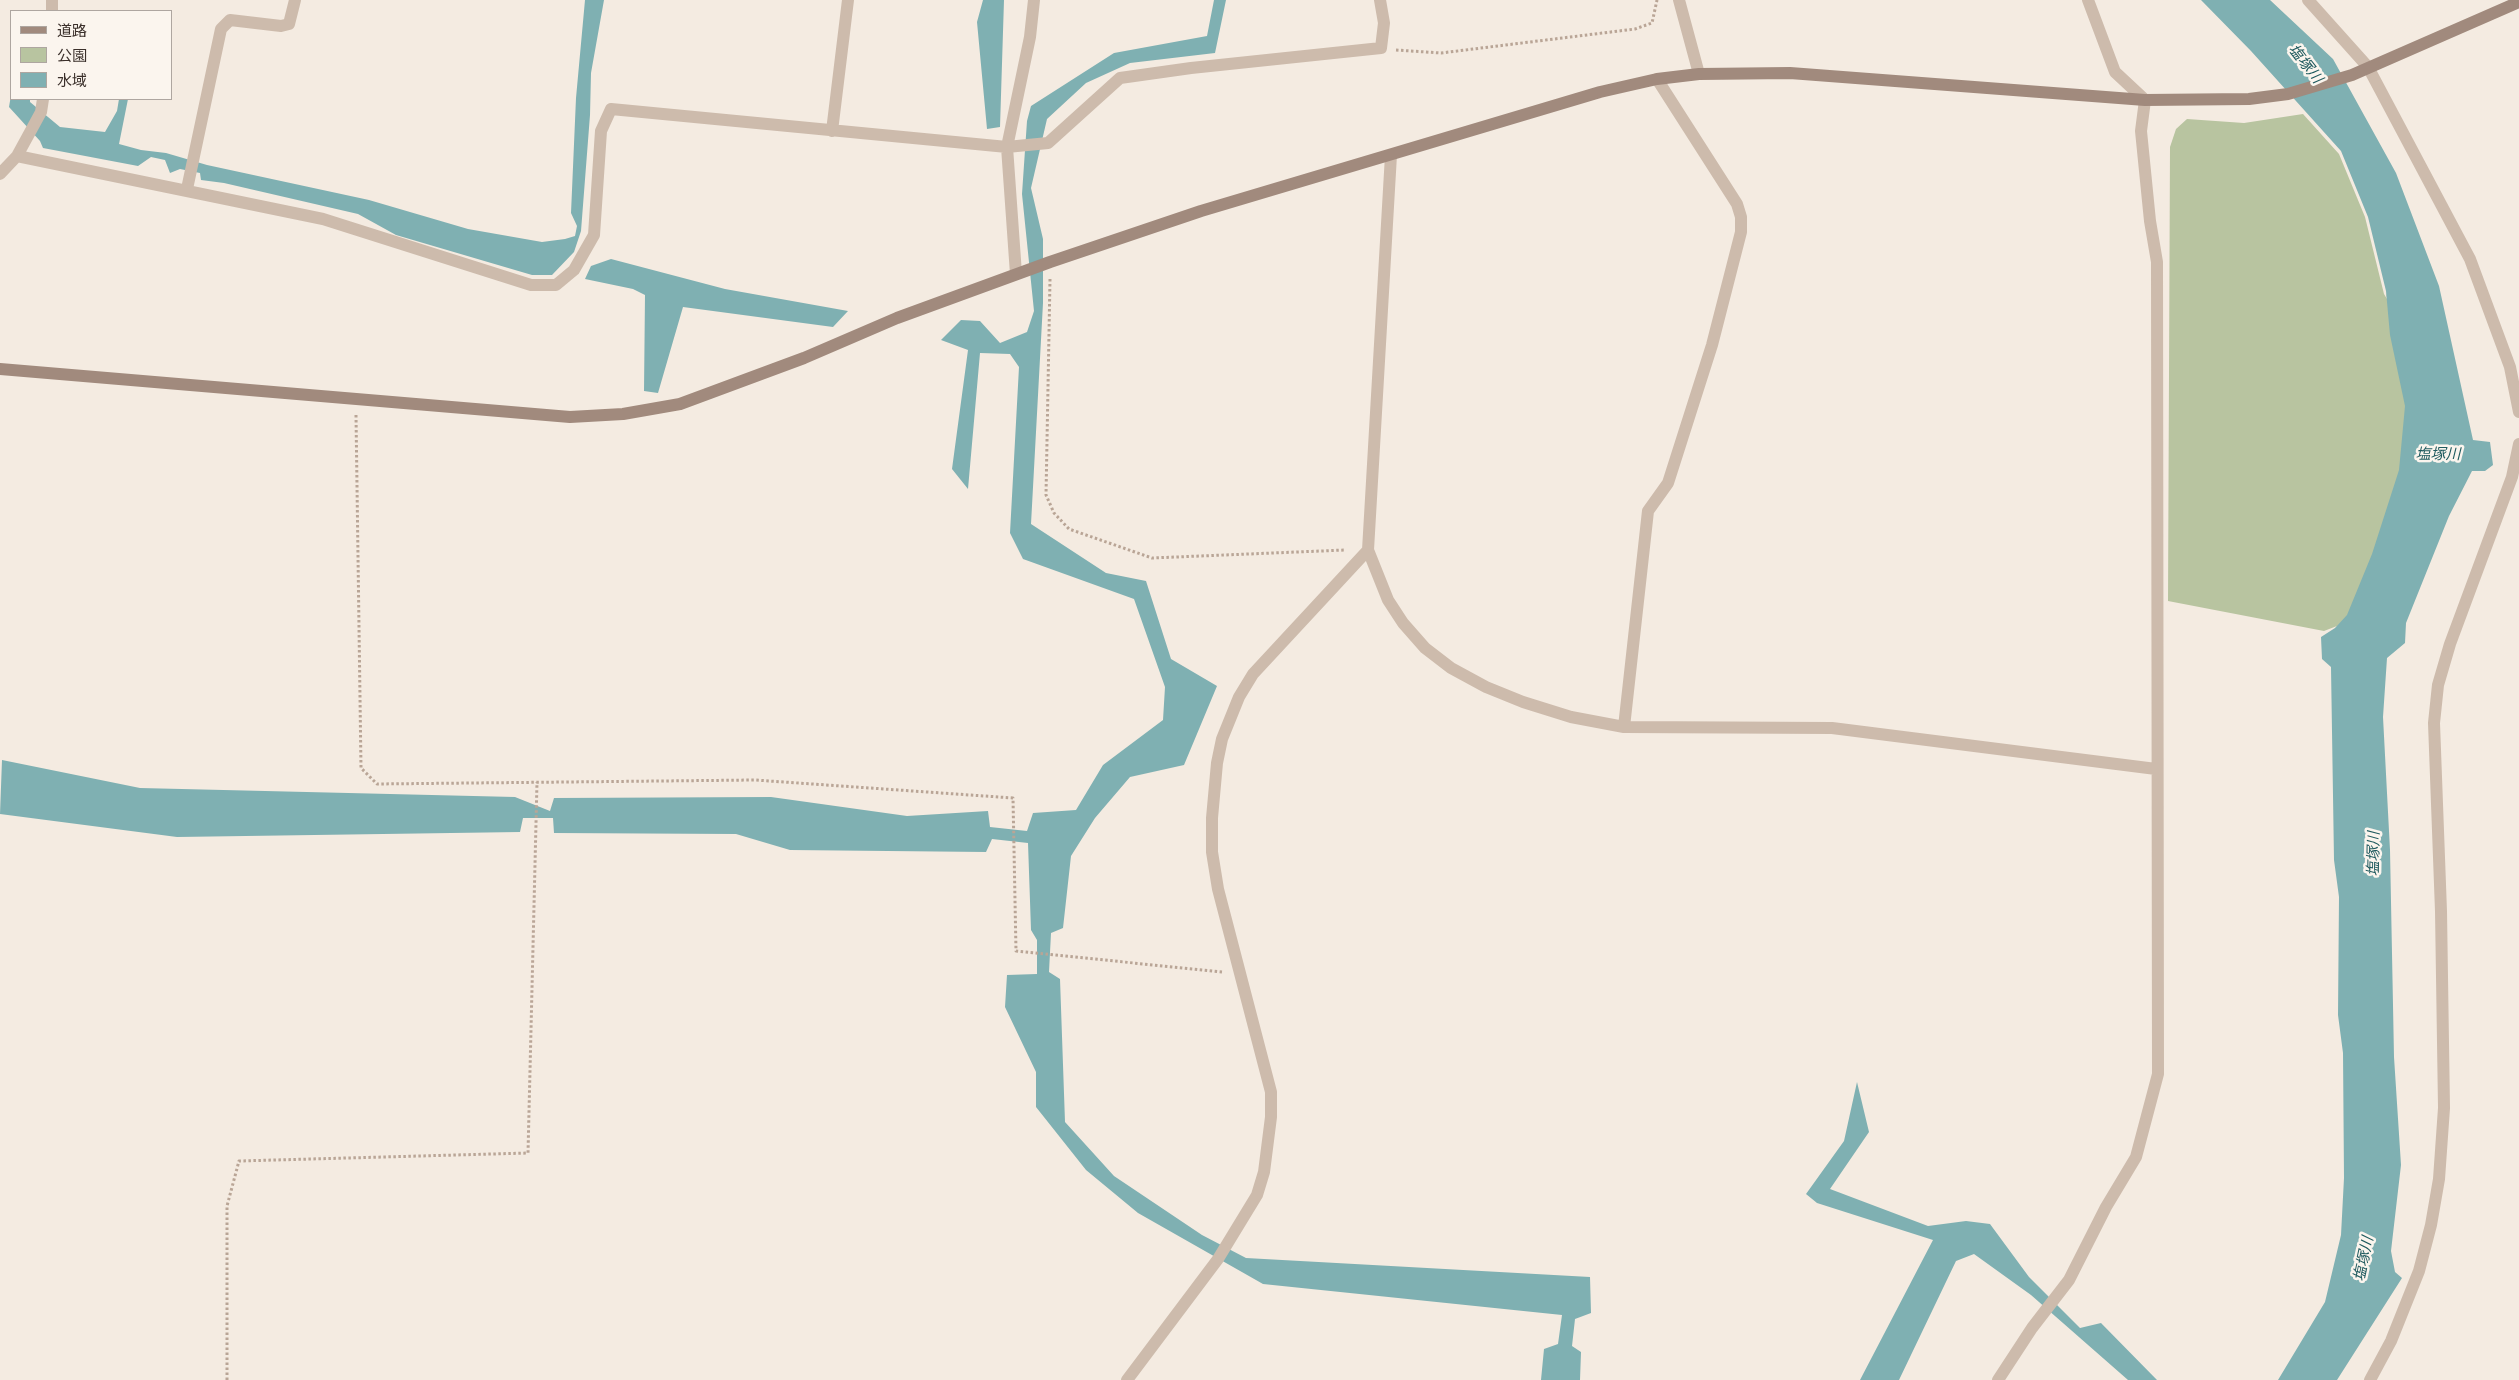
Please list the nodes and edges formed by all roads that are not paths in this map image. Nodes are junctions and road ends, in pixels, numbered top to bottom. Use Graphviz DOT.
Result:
graph roads {
  1 [pos="295,0"];
  2 [pos="848,0"];
  3 [pos="1034,0"];
  4 [pos="1380,0"];
  5 [pos="1679,0"];
  6 [pos="2088,0"];
  7 [pos="2308,0"];
  8 [pos="2519,2"];
  9 [pos="2368,68"];
  10 [pos="1699,74"];
  11 [pos="1657,79"];
  12 [pos="43,100"];
  13 [pos="2145,100"];
  14 [pos="832,131"];
  15 [pos="1007,147"];
  16 [pos="1391,155"];
  17 [pos="17,156"];
  18 [pos="0,174"];
  19 [pos="187,189"];
  20 [pos="1016,274"];
  21 [pos="0,370"];
  22 [pos="2519,412"];
  23 [pos="2519,444"];
  24 [pos="1368,550"];
  25 [pos="1624,727"];
  26 [pos="2156,769"];
  27 [pos="1127,1380"];
  28 [pos="1998,1380"];
  29 [pos="2370,1380"];
  1 -- 19 [label="street"];
  2 -- 14 [label="street"];
  3 -- 15 [label="street"];
  4 -- 15 [label="street"];
  5 -- 10 [label="street"];
  6 -- 13 [label="street"];
  7 -- 9 [label="street"];
  8 -- 9 [label="street"];
  9 -- 13 [label="street"];
  9 -- 22 [label="street"];
  10 -- 11 [label="street"];
  10 -- 13 [label="street"];
  11 -- 16 [label="street"];
  11 -- 25 [label="street"];
  12 -- 17 [label="street"];
  13 -- 26 [label="street"];
  14 -- 15 [label="street"];
  14 -- 19 [label="street"];
  15 -- 20 [label="street"];
  16 -- 20 [label="street"];
  16 -- 24 [label="street"];
  17 -- 18 [label="street"];
  17 -- 19 [label="street"];
  20 -- 21 [label="street"];
  23 -- 29 [label="street"];
  24 -- 25 [label="street"];
  24 -- 27 [label="street"];
  25 -- 26 [label="street"];
  26 -- 28 [label="street"];
}
